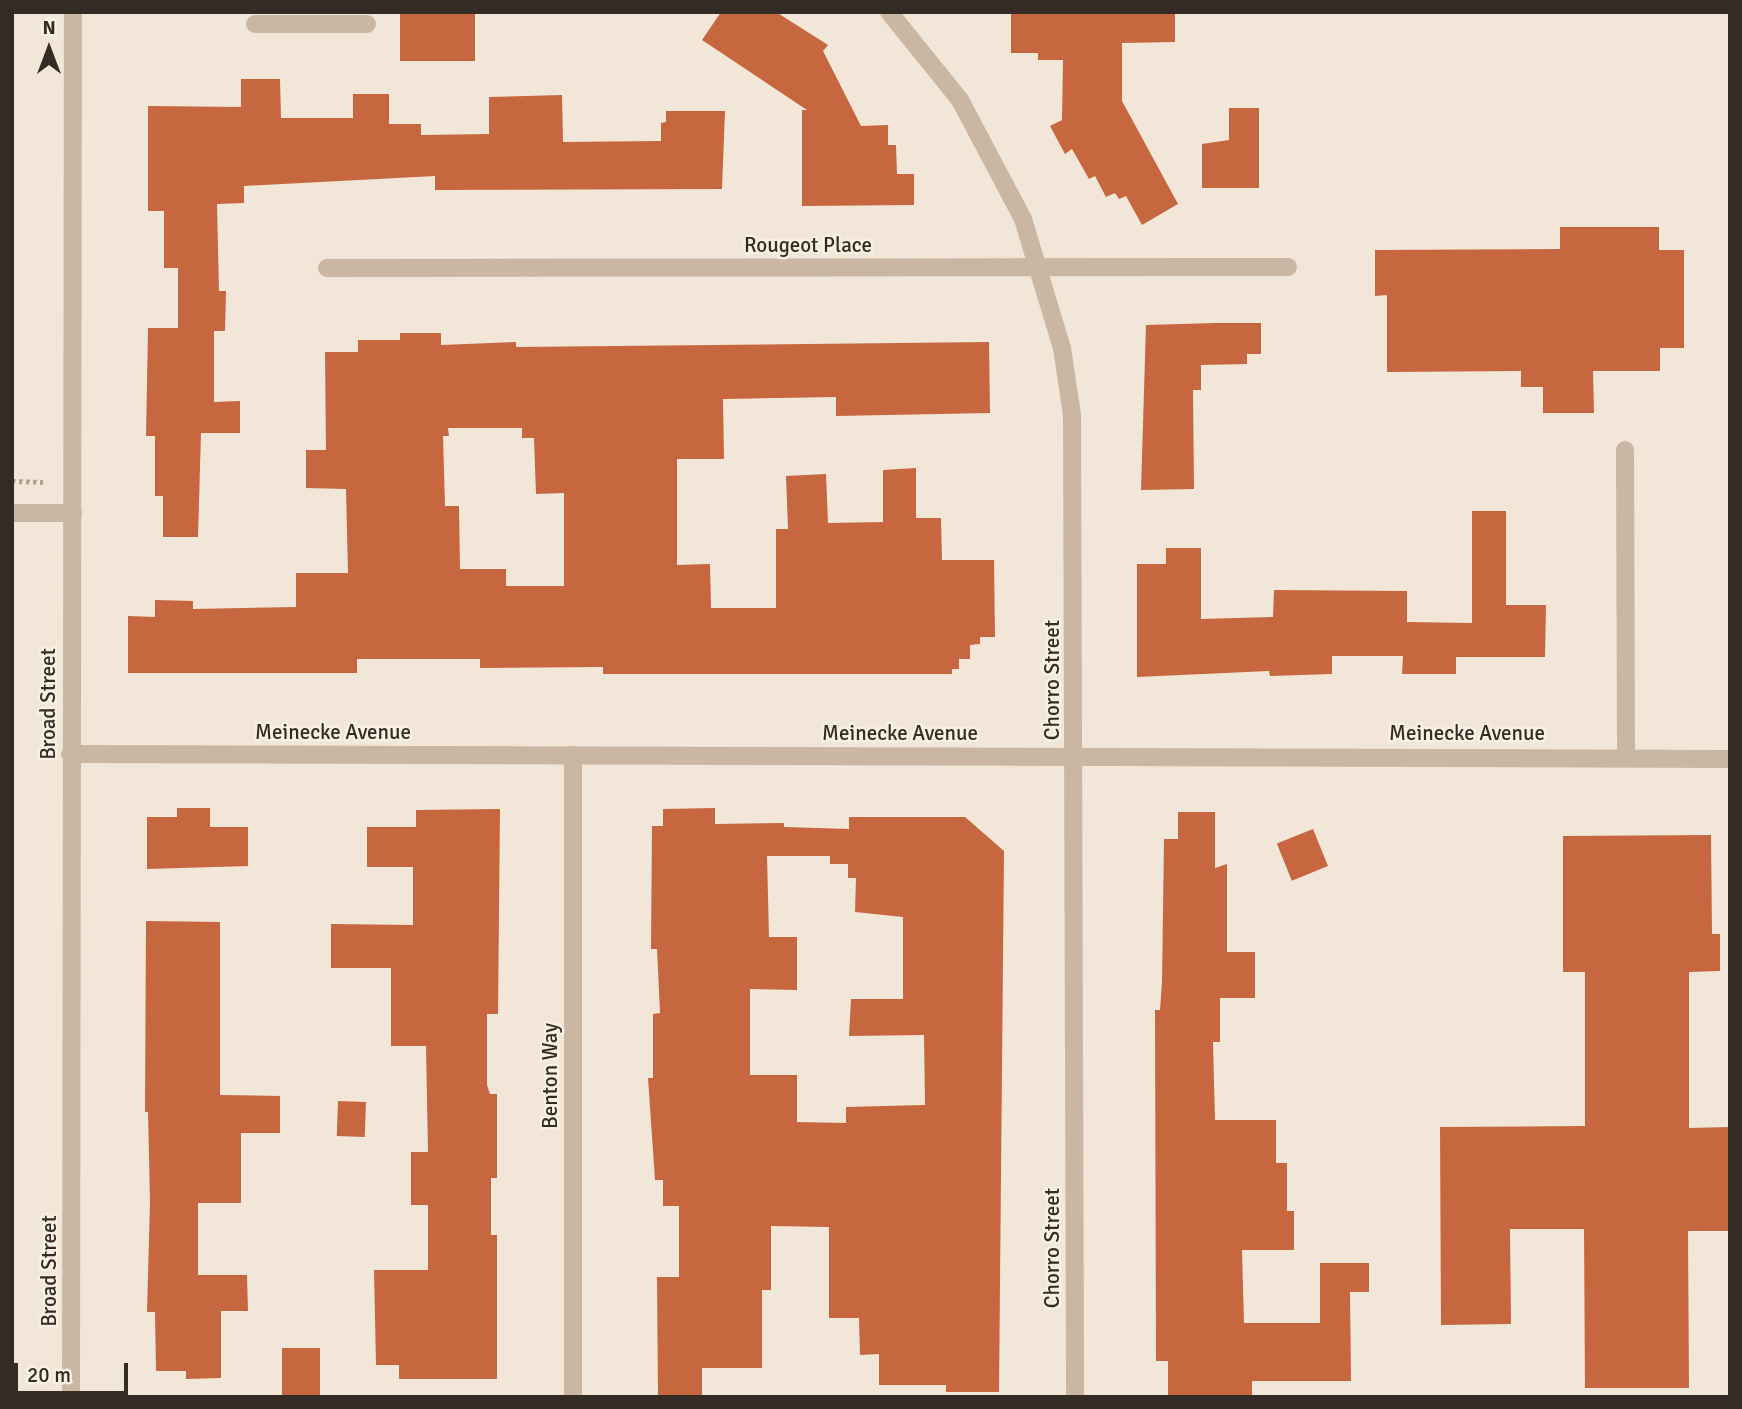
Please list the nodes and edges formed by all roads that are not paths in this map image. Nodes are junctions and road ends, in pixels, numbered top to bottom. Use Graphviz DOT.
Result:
graph roads {
  1 [pos="73,12"];
  2 [pos="889,12"];
  3 [pos="255,24"];
  4 [pos="367,24"];
  5 [pos="1288,267"];
  6 [pos="327,268"];
  7 [pos="1041,268"];
  8 [pos="1625,450"];
  9 [pos="12,513"];
  10 [pos="72,513"];
  11 [pos="70,754"];
  12 [pos="573,755"];
  13 [pos="1075,756"];
  14 [pos="1626,757"];
  15 [pos="1730,758"];
  16 [pos="71,1397"];
  17 [pos="573,1397"];
  18 [pos="1075,1397"];
  1 -- 10 [label="street, Broad Street"];
  2 -- 7 [label="street, Chorro Street"];
  3 -- 4 [label="street"];
  5 -- 7 [label="street, Rougeot Place"];
  6 -- 7 [label="street, Rougeot Place"];
  7 -- 13 [label="street, Chorro Street"];
  8 -- 14 [label="street"];
  9 -- 10 [label="street"];
  10 -- 11 [label="street, Broad Street"];
  11 -- 12 [label="street, Meinecke Avenue"];
  11 -- 16 [label="street, Broad Street"];
  12 -- 13 [label="street, Meinecke Avenue"];
  12 -- 17 [label="street, Benton Way"];
  13 -- 14 [label="street, Meinecke Avenue"];
  13 -- 18 [label="street, Chorro Street"];
  14 -- 15 [label="street, Meinecke Avenue"];
}
